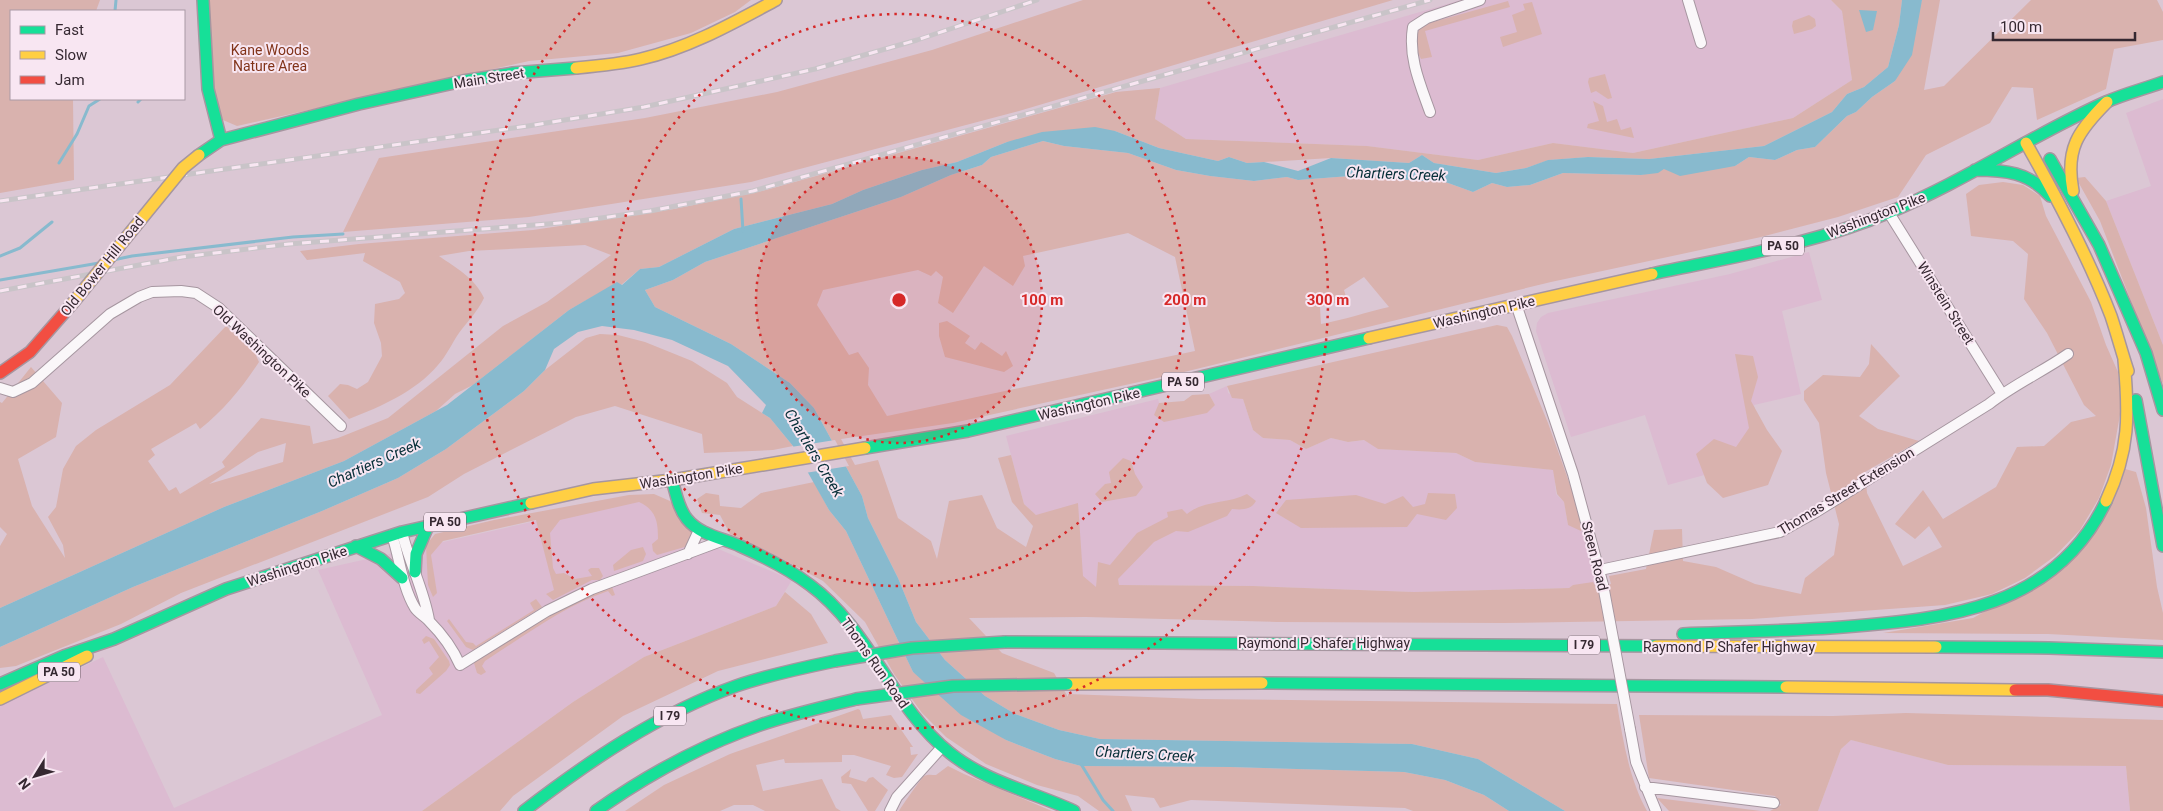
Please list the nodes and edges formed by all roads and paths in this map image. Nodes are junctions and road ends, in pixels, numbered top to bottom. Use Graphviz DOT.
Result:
graph roads {
  1 [pos="203,0"];
  2 [pos="1480,0"];
  3 [pos="1688,0"];
  4 [pos="770,2"];
  5 [pos="1700,43"];
  6 [pos="2163,82"];
  7 [pos="2107,102"];
  8 [pos="1430,112"];
  9 [pos="2037,136"];
  10 [pos="221,140"];
  11 [pos="2026,143"];
  12 [pos="199,155"];
  13 [pos="1975,170"];
  14 [pos="2076,202"];
  15 [pos="1889,213"];
  16 [pos="2062,214"];
  17 [pos="1516,304"];
  18 [pos="2132,324"];
  19 [pos="2068,354"];
  20 [pos="2124,360"];
  21 [pos="0,373"];
  22 [pos="0,388"];
  23 [pos="2002,394"];
  24 [pos="2150,406"];
  25 [pos="2163,410"];
  26 [pos="341,426"];
  27 [pos="672,480"];
  28 [pos="428,526"];
  29 [pos="699,530"];
  30 [pos="397,534"];
  31 [pos="724,540"];
  32 [pos="356,546"];
  33 [pos="2163,546"];
  34 [pos="688,554"];
  35 [pos="1600,570"];
  36 [pos="414,572"];
  37 [pos="402,578"];
  38 [pos="429,620"];
  39 [pos="114,639"];
  40 [pos="1357,644"];
  41 [pos="2163,652"];
  42 [pos="0,684"];
  43 [pos="0,699"];
  44 [pos="2163,701"];
  45 [pos="942,747"];
  46 [pos="1645,787"];
  47 [pos="1774,803"];
  48 [pos="524,811"];
  49 [pos="596,811"];
  50 [pos="890,811"];
  51 [pos="1074,811"];
  52 [pos="1656,811"];
  1 -- 10 [label="main road"];
  2 -- 8 [label="street"];
  3 -- 5 [label="street"];
  4 -- 10 [label="main road, Main Street"];
  6 -- 7 [label="main road, Washington Pike / PA 50"];
  7 -- 9 [label="main road, Washington Pike / PA 50"];
  7 -- 14 [label="main road"];
  9 -- 11 [label="main road, Washington Pike / PA 50"];
  9 -- 14 [label="main road"];
  10 -- 12 [label="main road, Main Street"];
  11 -- 13 [label="main road, Washington Pike / PA 50"];
  11 -- 16 [label="main road"];
  12 -- 21 [label="main road, Old Bower Hill Road, bridge"];
  13 -- 15 [label="main road, Washington Pike / PA 50"];
  13 -- 16 [label="main road"];
  14 -- 18 [label="main road"];
  15 -- 17 [label="main road, Washington Pike / PA 50"];
  15 -- 23 [label="street, Winstein Street"];
  16 -- 20 [label="main road"];
  17 -- 27 [label="main road, Washington Pike / PA 50"];
  17 -- 35 [label="street, Steen Road"];
  18 -- 24 [label="main road"];
  18 -- 25 [label="main road"];
  19 -- 23 [label="street, Thomas Street Extension"];
  20 -- 33 [label="main road"];
  20 -- 40 [label="main road"];
  22 -- 26 [label="street, Old Washington Pike"];
  23 -- 35 [label="street, Thomas Street Extension"];
  27 -- 28 [label="main road, Washington Pike / PA 50"];
  27 -- 29 [label="main road, Thoms Run Road"];
  28 -- 30 [label="main road, Washington Pike / PA 50"];
  28 -- 36 [label="main road"];
  29 -- 31 [label="main road, Thoms Run Road"];
  29 -- 34 [label="street"];
  30 -- 32 [label="main road, Washington Pike / PA 50"];
  30 -- 36 [label="street"];
  30 -- 37 [label="street"];
  31 -- 34 [label="street"];
  31 -- 45 [label="main road, Thoms Run Road"];
  32 -- 37 [label="main road"];
  32 -- 39 [label="main road, Washington Pike / PA 50"];
  34 -- 38 [label="street"];
  35 -- 46 [label="street, Steen Road, bridge"];
  36 -- 38 [label="street"];
  37 -- 38 [label="street"];
  39 -- 42 [label="main road, Washington Pike / PA 50"];
  39 -- 43 [label="main road, Washington Pike / PA 50"];
  40 -- 41 [label="main road, Raymond P Shafer Highway / I 79"];
  40 -- 48 [label="main road, Raymond P Shafer Highway / I 79, bridge"];
  44 -- 49 [label="main road, bridge"];
  45 -- 50 [label="street"];
  45 -- 51 [label="main road, Thoms Run Road"];
  46 -- 47 [label="street"];
  46 -- 52 [label="street, Steen Road"];
}
